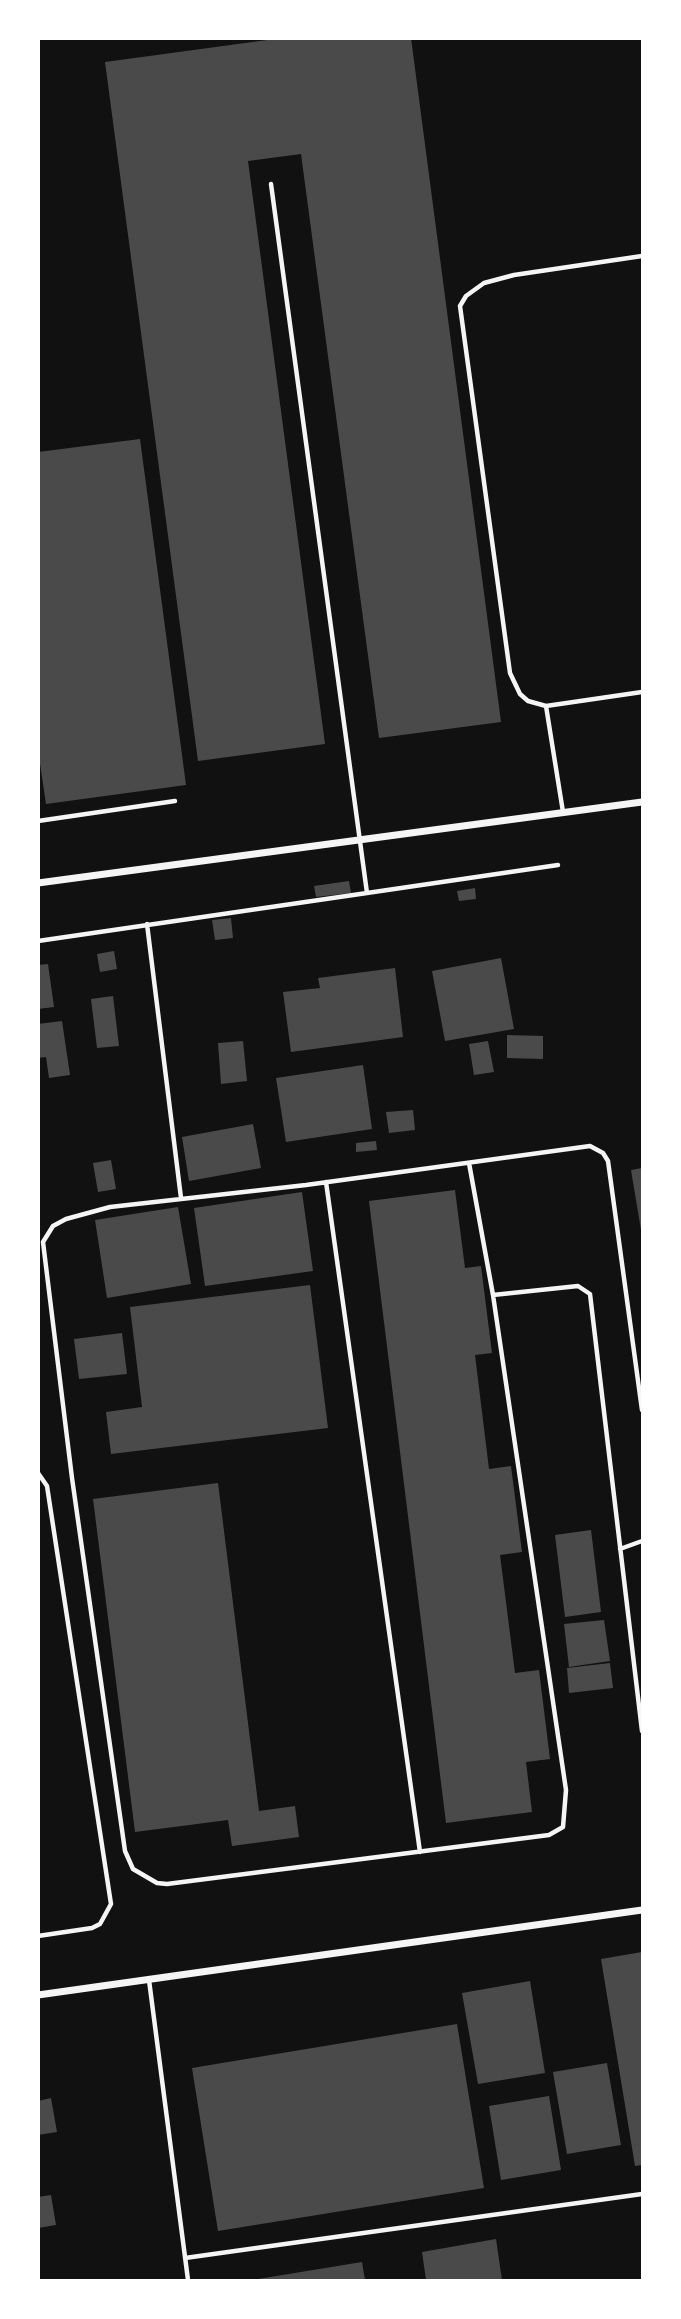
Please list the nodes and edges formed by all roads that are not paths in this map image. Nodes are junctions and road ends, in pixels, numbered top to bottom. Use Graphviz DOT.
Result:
graph roads {
  1 [pos="271,184"];
  2 [pos="642,256"];
  3 [pos="642,692"];
  4 [pos="546,706"];
  5 [pos="175,801"];
  6 [pos="642,802"];
  7 [pos="563,812"];
  8 [pos="38,821"];
  9 [pos="361,840"];
  10 [pos="558,865"];
  11 [pos="38,883"];
  12 [pos="367,894"];
  13 [pos="147,924"];
  14 [pos="38,941"];
  15 [pos="469,1163"];
  16 [pos="326,1182"];
  17 [pos="181,1198"];
  18 [pos="493,1295"];
  19 [pos="642,1410"];
  20 [pos="38,1473"];
  21 [pos="642,1541"];
  22 [pos="620,1549"];
  23 [pos="642,1731"];
  24 [pos="420,1852"];
  25 [pos="642,1910"];
  26 [pos="38,1936"];
  27 [pos="149,1979"];
  28 [pos="38,1995"];
  29 [pos="642,2194"];
  30 [pos="184,2258"];
  31 [pos="188,2280"];
  1 -- 9 [label="lane"];
  2 -- 4 [label="lane"];
  3 -- 4 [label="lane"];
  4 -- 7 [label="lane"];
  5 -- 8 [label="lane"];
  6 -- 7 [label="street"];
  7 -- 9 [label="street"];
  9 -- 11 [label="street"];
  9 -- 12 [label="lane"];
  10 -- 12 [label="lane"];
  12 -- 13 [label="lane"];
  13 -- 14 [label="lane"];
  13 -- 17 [label="lane"];
  15 -- 16 [label="lane"];
  15 -- 18 [label="lane"];
  15 -- 19 [label="lane"];
  16 -- 17 [label="lane"];
  16 -- 24 [label="lane"];
  17 -- 24 [label="lane"];
  18 -- 22 [label="lane"];
  18 -- 24 [label="lane"];
  20 -- 26 [label="lane"];
  21 -- 22 [label="lane"];
  22 -- 23 [label="lane"];
  25 -- 27 [label="street"];
  27 -- 28 [label="street"];
  27 -- 30 [label="lane"];
  29 -- 30 [label="lane"];
  30 -- 31 [label="lane"];
}
